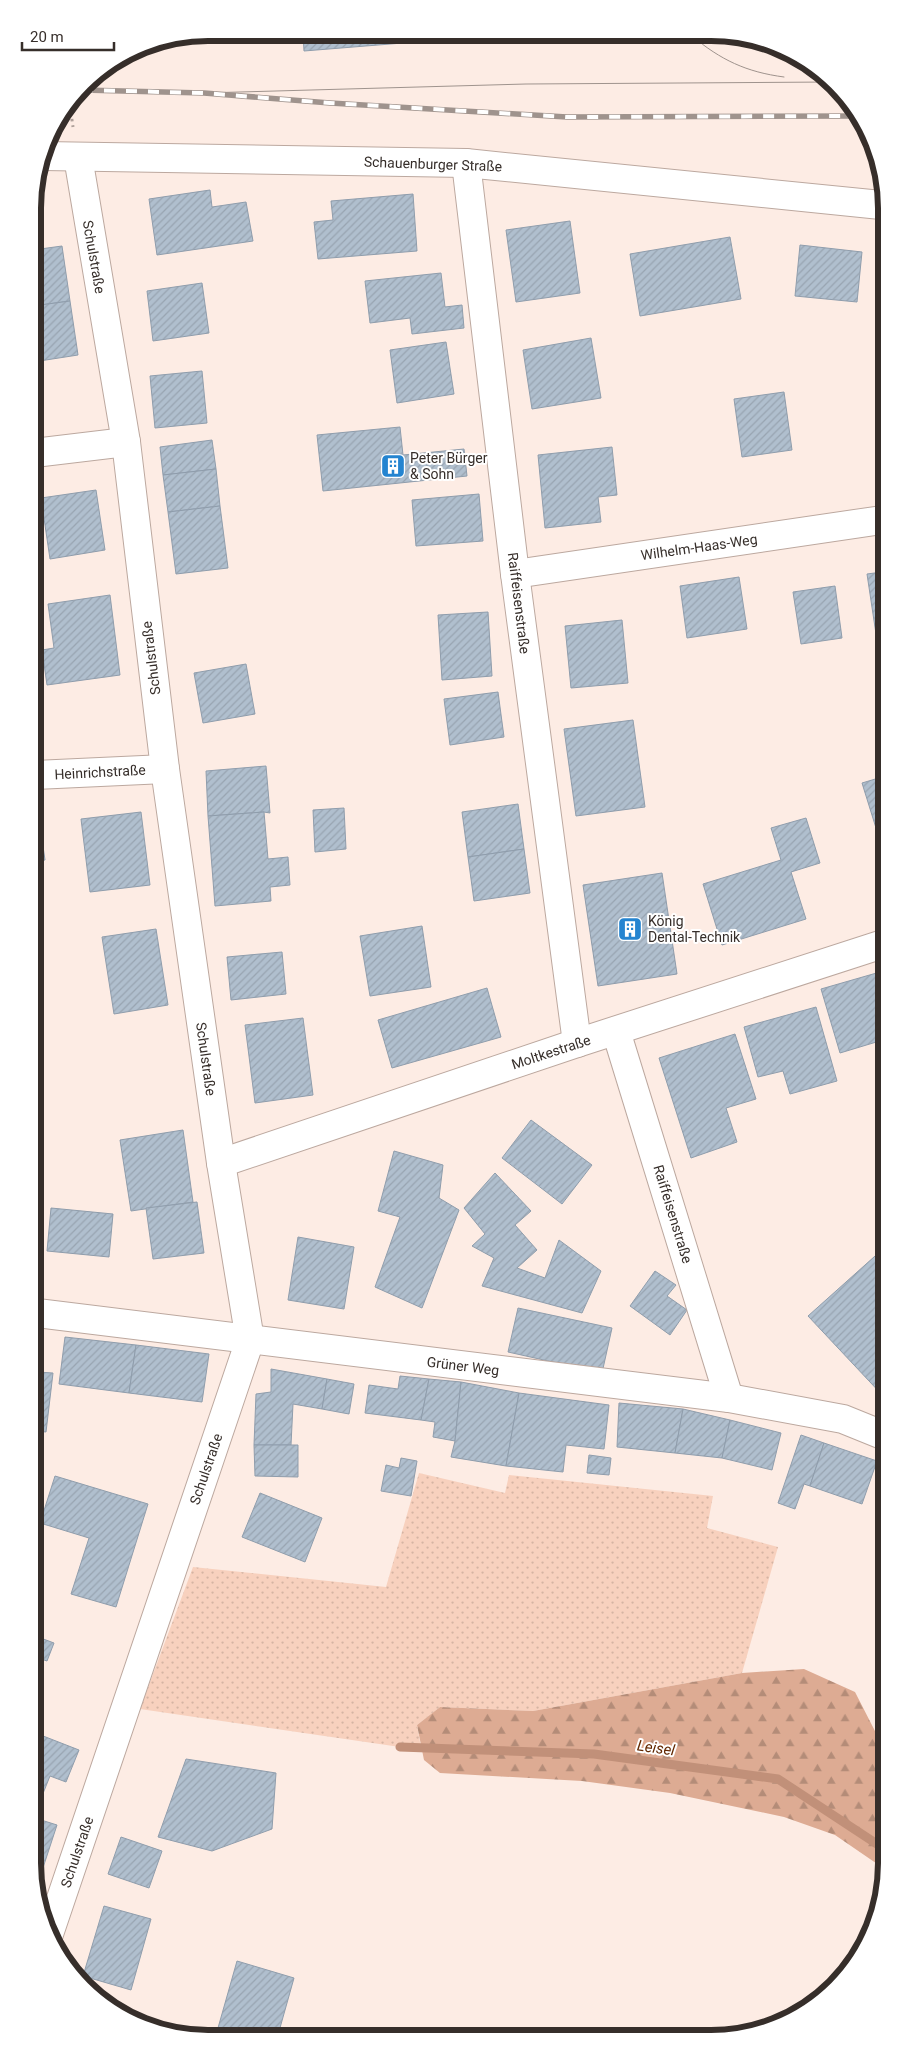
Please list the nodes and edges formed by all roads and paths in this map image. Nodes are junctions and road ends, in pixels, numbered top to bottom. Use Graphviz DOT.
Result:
graph roads {
  1 [pos="50,156"];
  2 [pos="78,157"];
  3 [pos="466,163"];
  4 [pos="878,205"];
  5 [pos="126,442"];
  6 [pos="42,452"];
  7 [pos="878,521"];
  8 [pos="516,574"];
  9 [pos="165,769"];
  10 [pos="42,775"];
  11 [pos="878,946"];
  12 [pos="616,1031"];
  13 [pos="577,1043"];
  14 [pos="221,1163"];
  15 [pos="41,1313"];
  16 [pos="250,1340"];
  17 [pos="729,1398"];
  18 [pos="877,1433"];
  19 [pos="53,1923"];
  1 -- 2 [label="street, Schauenburger Straße"];
  2 -- 3 [label="street, Schauenburger Straße"];
  2 -- 5 [label="street, Schulstraße"];
  3 -- 4 [label="street, Schauenburger Straße"];
  3 -- 8 [label="street, Raiffeisenstraße"];
  5 -- 6 [label="street"];
  5 -- 9 [label="street, Schulstraße"];
  7 -- 8 [label="street, Wilhelm-Haas-Weg"];
  8 -- 13 [label="street, Raiffeisenstraße"];
  9 -- 10 [label="street, Heinrichstraße"];
  9 -- 14 [label="street, Schulstraße"];
  11 -- 12 [label="street, Moltkestraße"];
  12 -- 13 [label="street, Moltkestraße"];
  12 -- 17 [label="street, Raiffeisenstraße"];
  13 -- 14 [label="street, Moltkestraße"];
  14 -- 16 [label="street, Schulstraße"];
  15 -- 16 [label="street, Grüner Weg"];
  16 -- 17 [label="street, Grüner Weg"];
  16 -- 19 [label="street, Schulstraße"];
  17 -- 18 [label="street, Grüner Weg"];
}
